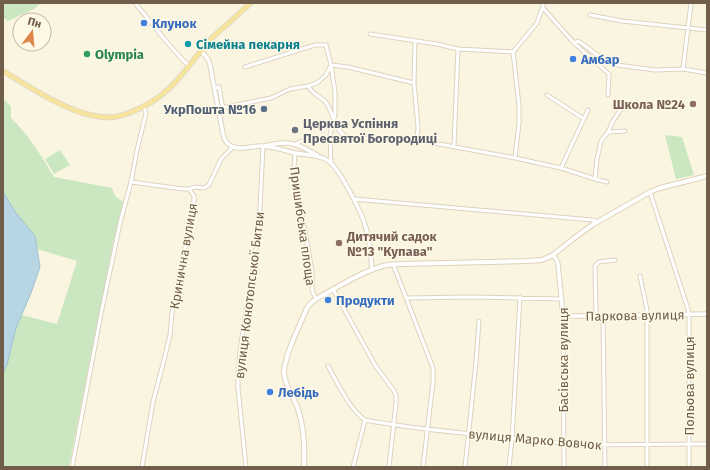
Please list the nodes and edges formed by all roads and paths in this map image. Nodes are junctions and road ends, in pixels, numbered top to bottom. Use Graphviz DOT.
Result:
graph roads {
  1 [pos="135,3"];
  2 [pos="141,3"];
  3 [pos="250,3"];
  4 [pos="544,3"];
  5 [pos="691,3"];
  6 [pos="543,8"];
  7 [pos="140,9"];
  8 [pos="590,15"];
  9 [pos="688,28"];
  10 [pos="707,30"];
  11 [pos="370,34"];
  12 [pos="415,41"];
  13 [pos="574,43"];
  14 [pos="458,49"];
  15 [pos="201,51"];
  16 [pos="513,52"];
  17 [pos="331,65"];
  18 [pos="189,66"];
  19 [pos="245,67"];
  20 [pos="683,69"];
  21 [pos="3,71"];
  22 [pos="707,73"];
  23 [pos="414,83"];
  24 [pos="308,86"];
  25 [pos="214,88"];
  26 [pos="548,95"];
  27 [pos="608,95"];
  28 [pos="144,107"];
  29 [pos="621,109"];
  30 [pos="588,110"];
  31 [pos="584,119"];
  32 [pos="333,120"];
  33 [pos="625,131"];
  34 [pos="608,132"];
  35 [pos="347,137"];
  36 [pos="330,140"];
  37 [pos="417,140"];
  38 [pos="296,144"];
  39 [pos="263,146"];
  40 [pos="454,146"];
  41 [pos="233,147"];
  42 [pos="295,153"];
  43 [pos="320,156"];
  44 [pos="515,158"];
  45 [pos="331,163"];
  46 [pos="561,168"];
  47 [pos="707,176"];
  48 [pos="595,179"];
  49 [pos="131,182"];
  50 [pos="607,182"];
  51 [pos="189,189"];
  52 [pos="650,192"];
  53 [pos="354,199"];
  54 [pos="598,222"];
  55 [pos="553,255"];
  56 [pos="615,260"];
  57 [pos="393,264"];
  58 [pos="372,270"];
  59 [pos="640,276"];
  60 [pos="333,289"];
  61 [pos="520,297"];
  62 [pos="406,298"];
  63 [pos="316,299"];
  64 [pos="562,299"];
  65 [pos="647,314"];
  66 [pos="689,314"];
  67 [pos="707,314"];
  68 [pos="563,316"];
  69 [pos="596,316"];
  70 [pos="603,316"];
  71 [pos="479,321"];
  72 [pos="328,366"];
  73 [pos="365,420"];
  74 [pos="394,424"];
  75 [pos="427,429"];
  76 [pos="469,434"];
  77 [pos="512,438"];
  78 [pos="563,443"];
  79 [pos="689,444"];
  80 [pos="707,444"];
  81 [pos="604,445"];
  82 [pos="647,445"];
  83 [pos="72,467"];
  84 [pos="142,467"];
  85 [pos="246,467"];
  86 [pos="304,467"];
  87 [pos="353,467"];
  88 [pos="390,467"];
  89 [pos="423,467"];
  90 [pos="465,467"];
  91 [pos="509,467"];
  92 [pos="564,467"];
  93 [pos="605,467"];
  94 [pos="647,467"];
  95 [pos="689,467"];
  1 -- 7 [label="street"];
  2 -- 7 [label="street"];
  3 -- 15 [label="main road"];
  4 -- 6 [label="street"];
  5 -- 9 [label="street"];
  6 -- 13 [label="street"];
  6 -- 16 [label="street"];
  7 -- 18 [label="street"];
  8 -- 9 [label="street"];
  9 -- 10 [label="street"];
  9 -- 20 [label="street"];
  11 -- 12 [label="street"];
  12 -- 14 [label="street"];
  12 -- 23 [label="street"];
  13 -- 20 [label="street"];
  13 -- 27 [label="street"];
  14 -- 16 [label="street"];
  14 -- 40 [label="street"];
  15 -- 18 [label="main road"];
  15 -- 25 [label="street"];
  16 -- 44 [label="street"];
  17 -- 19 [label="street"];
  17 -- 23 [label="street"];
  17 -- 24 [label="street"];
  17 -- 32 [label="street"];
  18 -- 28 [label="main road"];
  20 -- 22 [label="street"];
  21 -- 28 [label="main road"];
  23 -- 37 [label="street"];
  24 -- 25 [label="street"];
  24 -- 32 [label="street"];
  25 -- 41 [label="street"];
  26 -- 31 [label="street"];
  28 -- 49 [label="street"];
  29 -- 34 [label="street"];
  30 -- 31 [label="street"];
  31 -- 46 [label="street"];
  32 -- 35 [label="street"];
  32 -- 36 [label="street"];
  33 -- 34 [label="street"];
  34 -- 48 [label="street"];
  35 -- 36 [label="street"];
  35 -- 37 [label="street"];
  36 -- 38 [label="street"];
  36 -- 45 [label="street"];
  37 -- 40 [label="street"];
  38 -- 39 [label="street"];
  38 -- 43 [label="street"];
  39 -- 41 [label="street, Пришибська площа"];
  39 -- 42 [label="street, Пришибська площа"];
  39 -- 85 [label="street, вулиця Конотопської Битви"];
  40 -- 44 [label="street"];
  41 -- 51 [label="street, Кринична вулиця"];
  42 -- 43 [label="street, Пришибська площа"];
  42 -- 63 [label="street, Пришибська площа"];
  43 -- 45 [label="street, Пришибська площа"];
  44 -- 46 [label="street"];
  45 -- 53 [label="street, Пришибська площа"];
  46 -- 48 [label="street"];
  47 -- 52 [label="main road"];
  48 -- 50 [label="street"];
  49 -- 51 [label="street"];
  49 -- 83 [label="street"];
  51 -- 84 [label="street, Кринична вулиця"];
  52 -- 54 [label="main road"];
  52 -- 66 [label="street, Польова вулиця"];
  53 -- 54 [label="street"];
  53 -- 58 [label="street, Пришибська площа"];
  54 -- 55 [label="main road"];
  55 -- 57 [label="main road"];
  55 -- 64 [label="street, Басівська вулиця"];
  56 -- 69 [label="street"];
  57 -- 58 [label="main road"];
  57 -- 62 [label="street"];
  58 -- 60 [label="main road"];
  59 -- 65 [label="street"];
  60 -- 63 [label="main road"];
  60 -- 74 [label="street"];
  61 -- 62 [label="street"];
  61 -- 64 [label="street"];
  61 -- 77 [label="street"];
  62 -- 75 [label="street"];
  63 -- 86 [label="main road"];
  64 -- 68 [label="street, Басівська вулиця"];
  65 -- 66 [label="street, Паркова вулиця"];
  65 -- 70 [label="street, Паркова вулиця"];
  65 -- 82 [label="street"];
  66 -- 67 [label="street, Паркова вулиця"];
  66 -- 79 [label="street, Польова вулиця"];
  68 -- 69 [label="street, Паркова вулиця"];
  68 -- 78 [label="street, Басівська вулиця"];
  69 -- 70 [label="street, Паркова вулиця"];
  70 -- 81 [label="street"];
  71 -- 76 [label="street"];
  72 -- 73 [label="street"];
  73 -- 74 [label="street, вулиця Марко Вовчок"];
  73 -- 87 [label="street"];
  74 -- 75 [label="street, вулиця Марко Вовчок"];
  74 -- 88 [label="street"];
  75 -- 76 [label="street, вулиця Марко Вовчок"];
  75 -- 89 [label="street"];
  76 -- 77 [label="street, вулиця Марко Вовчок"];
  76 -- 90 [label="street"];
  77 -- 78 [label="street, вулиця Марко Вовчок"];
  77 -- 91 [label="street"];
  78 -- 81 [label="street, вулиця Марко Вовчок"];
  78 -- 92 [label="street, Басівська вулиця"];
  79 -- 80 [label="street, вулиця Марко Вовчок"];
  79 -- 82 [label="street, вулиця Марко Вовчок"];
  79 -- 95 [label="street, Польова вулиця"];
  81 -- 82 [label="street, вулиця Марко Вовчок"];
  81 -- 93 [label="street"];
  82 -- 94 [label="street"];
}
